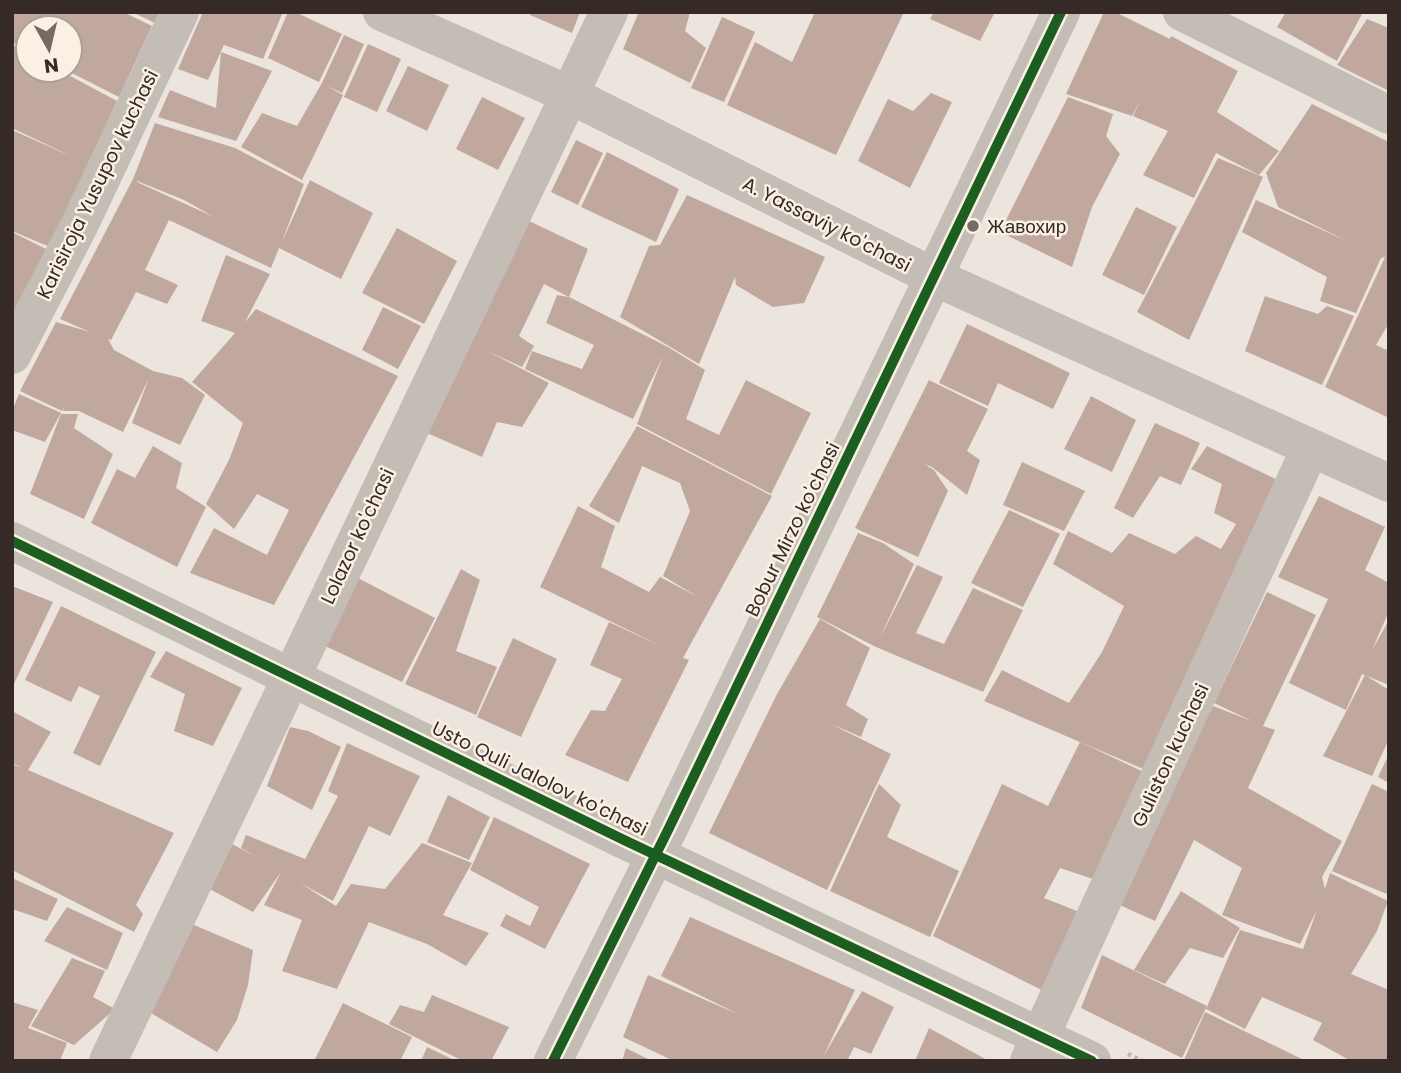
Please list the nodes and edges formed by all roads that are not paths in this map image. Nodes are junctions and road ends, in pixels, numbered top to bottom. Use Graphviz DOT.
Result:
graph roads {
  1 [pos="180,12"];
  2 [pos="382,12"];
  3 [pos="609,12"];
  4 [pos="1060,12"];
  5 [pos="1182,12"];
  6 [pos="568,93"];
  7 [pos="1389,115"];
  8 [pos="932,276"];
  9 [pos="12,355"];
  10 [pos="1310,449"];
  11 [pos="1389,483"];
  12 [pos="12,541"];
  13 [pos="291,676"];
  14 [pos="656,854"];
  15 [pos="1035,1048"];
  16 [pos="108,1061"];
  17 [pos="553,1061"];
  18 [pos="1092,1061"];
  1 -- 9 [label="street, Karisiroja Yusupov kuchasi"];
  2 -- 6 [label="street, A. Yassaviy ko'chasi"];
  3 -- 6 [label="street, Lolazor ko'chasi"];
  4 -- 8 [label="street, Bobur Mirzo ko'chasi"];
  5 -- 7 [label="street"];
  6 -- 8 [label="street, A. Yassaviy ko'chasi"];
  6 -- 13 [label="street, Lolazor ko'chasi"];
  8 -- 10 [label="street, A. Yassaviy ko'chasi"];
  8 -- 14 [label="street, Bobur Mirzo ko'chasi"];
  10 -- 11 [label="street, A. Yassaviy ko'chasi"];
  10 -- 15 [label="street, Guliston kuchasi"];
  12 -- 13 [label="street, Usto Quli Jalolov ko'chasi"];
  13 -- 14 [label="street, Usto Quli Jalolov ko'chasi"];
  13 -- 16 [label="street, Lolazor ko'chasi"];
  14 -- 15 [label="street, Usto Quli Jalolov ko'chasi"];
  14 -- 17 [label="street, Bobur Mirzo ko'chasi"];
  15 -- 18 [label="street, Usto Quli Jalolov ko'chasi"];
}
